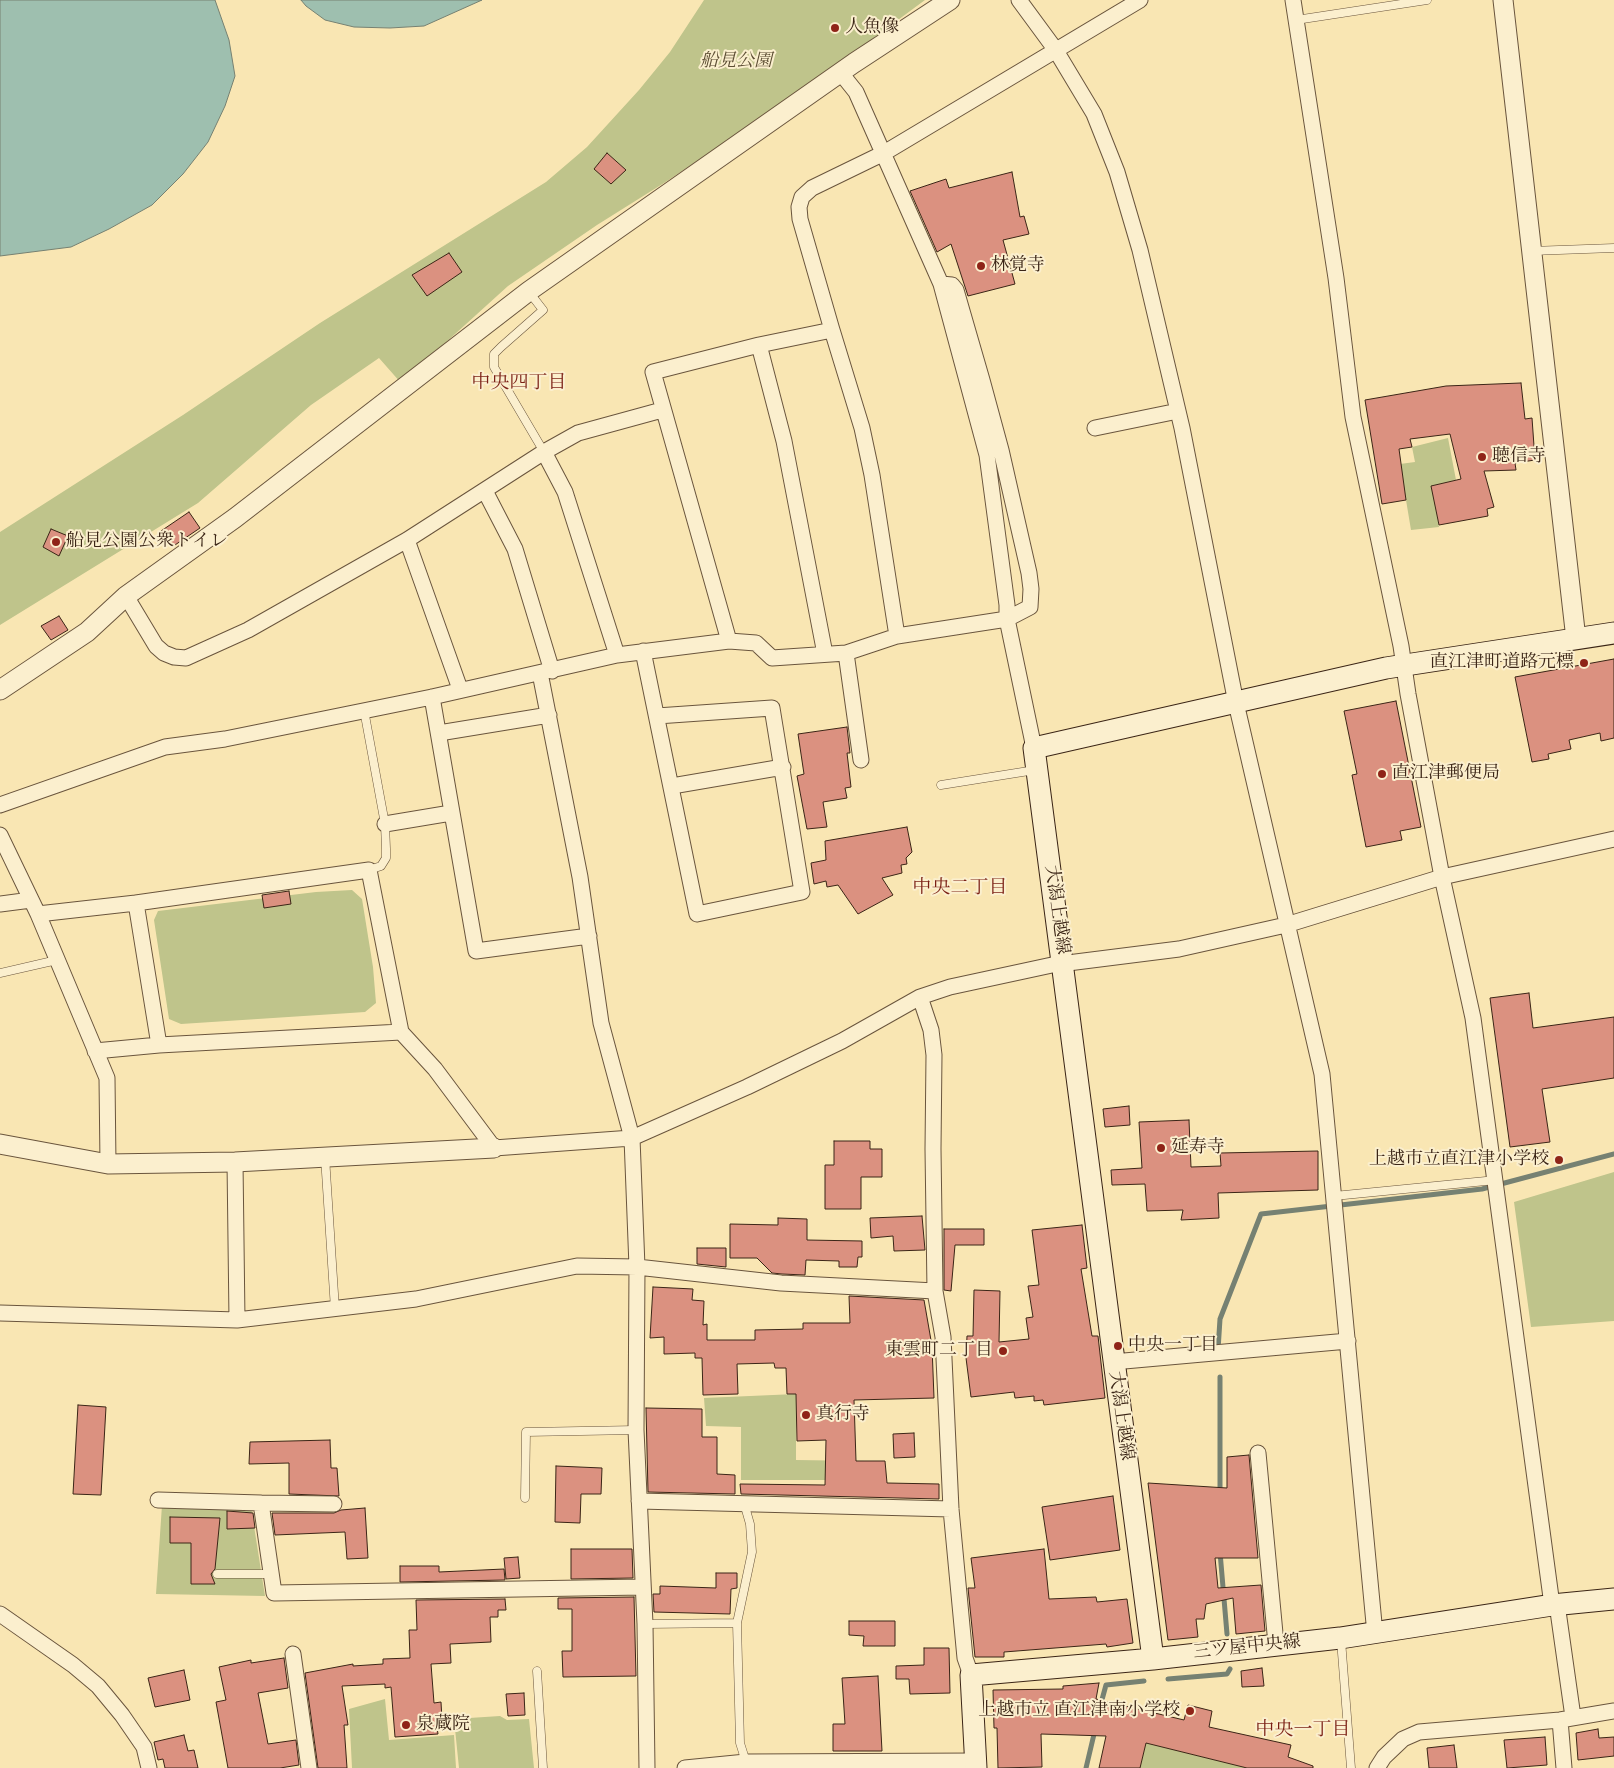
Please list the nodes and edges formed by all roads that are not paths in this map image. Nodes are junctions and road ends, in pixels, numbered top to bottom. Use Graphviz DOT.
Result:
graph roads {
  1 [pos="950,0"];
  2 [pos="1019,0"];
  3 [pos="1140,0"];
  4 [pos="1293,0"];
  5 [pos="1427,0"];
  6 [pos="1503,0"];
  7 [pos="1296,20"];
  8 [pos="1055,49"];
  9 [pos="840,72"];
  10 [pos="884,154"];
  11 [pos="1614,248"];
  12 [pos="1531,251"];
  13 [pos="941,284"];
  14 [pos="529,291"];
  15 [pos="832,330"];
  16 [pos="759,345"];
  17 [pos="662,410"];
  18 [pos="1178,411"];
  19 [pos="1095,428"];
  20 [pos="544,452"];
  21 [pos="485,491"];
  22 [pos="407,540"];
  23 [pos="126,596"];
  24 [pos="1007,619"];
  25 [pos="1614,633"];
  26 [pos="897,636"];
  27 [pos="1576,639"];
  28 [pos="729,642"];
  29 [pos="643,651"];
  30 [pos="846,653"];
  31 [pos="825,654"];
  32 [pos="617,655"];
  33 [pos="1404,665"];
  34 [pos="546,672"];
  35 [pos="460,689"];
  36 [pos="0,690"];
  37 [pos="432,697"];
  38 [pos="1236,703"];
  39 [pos="364,710"];
  40 [pos="549,715"];
  41 [pos="657,716"];
  42 [pos="439,733"];
  43 [pos="1034,748"];
  44 [pos="860,760"];
  45 [pos="783,767"];
  46 [pos="1036,770"];
  47 [pos="941,785"];
  48 [pos="672,786"];
  49 [pos="0,805"];
  50 [pos="451,813"];
  51 [pos="385,824"];
  52 [pos="0,835"];
  53 [pos="1614,839"];
  54 [pos="369,870"];
  55 [pos="1442,877"];
  56 [pos="31,900"];
  57 [pos="136,902"];
  58 [pos="0,904"];
  59 [pos="38,914"];
  60 [pos="1286,924"];
  61 [pos="589,936"];
  62 [pos="57,960"];
  63 [pos="1063,964"];
  64 [pos="0,973"];
  65 [pos="920,997"];
  66 [pos="401,1032"];
  67 [pos="159,1045"];
  68 [pos="95,1051"];
  69 [pos="632,1138"];
  70 [pos="0,1144"];
  71 [pos="494,1148"];
  72 [pos="325,1157"];
  73 [pos="235,1162"];
  74 [pos="108,1164"];
  75 [pos="1496,1180"];
  76 [pos="1334,1196"];
  77 [pos="637,1267"];
  78 [pos="935,1291"];
  79 [pos="336,1309"];
  80 [pos="0,1313"];
  81 [pos="237,1320"];
  82 [pos="1348,1341"];
  83 [pos="1113,1362"];
  84 [pos="636,1430"];
  85 [pos="1258,1453"];
  86 [pos="525,1498"];
  87 [pos="158,1500"];
  88 [pos="639,1501"];
  89 [pos="261,1502"];
  90 [pos="744,1503"];
  91 [pos="334,1504"];
  92 [pos="951,1509"];
  93 [pos="217,1574"];
  94 [pos="271,1574"];
  95 [pos="643,1587"];
  96 [pos="1614,1599"];
  97 [pos="1554,1604"];
  98 [pos="0,1614"];
  99 [pos="738,1623"];
  100 [pos="645,1624"];
  101 [pos="1375,1634"];
  102 [pos="1340,1638"];
  103 [pos="1276,1644"];
  104 [pos="292,1654"];
  105 [pos="1153,1659"];
  106 [pos="537,1671"];
  107 [pos="971,1675"];
  108 [pos="1614,1711"];
  109 [pos="1566,1719"];
  110 [pos="746,1762"];
  111 [pos="798,1765"];
  112 [pos="976,1765"];
  113 [pos="149,1768"];
  114 [pos="309,1768"];
  115 [pos="543,1768"];
  116 [pos="647,1768"];
  117 [pos="685,1768"];
  118 [pos="1351,1768"];
  119 [pos="1377,1768"];
  120 [pos="1564,1768"];
  1 -- 9 [label="street"];
  2 -- 8 [label="street"];
  3 -- 8 [label="street"];
  4 -- 7 [label="street"];
  5 -- 7 [label="lane"];
  6 -- 12 [label="street"];
  7 -- 33 [label="street"];
  8 -- 10 [label="street"];
  8 -- 18 [label="street"];
  9 -- 10 [label="street"];
  9 -- 14 [label="street"];
  10 -- 13 [label="street"];
  10 -- 15 [label="street"];
  11 -- 12 [label="lane"];
  12 -- 27 [label="street"];
  13 -- 24 [label="street"];
  13 -- 24 [label="street"];
  14 -- 20 [label="lane"];
  14 -- 23 [label="street"];
  15 -- 16 [label="street"];
  15 -- 26 [label="street"];
  16 -- 17 [label="street"];
  16 -- 31 [label="street"];
  17 -- 20 [label="street"];
  17 -- 28 [label="street"];
  18 -- 19 [label="street"];
  18 -- 38 [label="street"];
  20 -- 21 [label="street"];
  20 -- 32 [label="street"];
  21 -- 22 [label="street"];
  21 -- 34 [label="street"];
  22 -- 23 [label="street"];
  22 -- 35 [label="street"];
  23 -- 36 [label="street"];
  24 -- 26 [label="street"];
  24 -- 43 [label="street"];
  25 -- 27 [label="main road"];
  26 -- 30 [label="street"];
  27 -- 33 [label="main road"];
  28 -- 29 [label="street"];
  28 -- 31 [label="street"];
  29 -- 32 [label="street"];
  29 -- 41 [label="street"];
  30 -- 31 [label="street"];
  30 -- 44 [label="street"];
  32 -- 34 [label="street"];
  33 -- 38 [label="main road"];
  33 -- 55 [label="street"];
  34 -- 35 [label="street"];
  34 -- 40 [label="street"];
  35 -- 37 [label="street"];
  37 -- 39 [label="street"];
  37 -- 42 [label="street"];
  38 -- 43 [label="main road"];
  38 -- 60 [label="street"];
  39 -- 49 [label="street"];
  39 -- 51 [label="lane"];
  40 -- 42 [label="street"];
  40 -- 61 [label="street"];
  41 -- 45 [label="street"];
  41 -- 48 [label="street"];
  42 -- 50 [label="street"];
  43 -- 46 [label="main road, 大潟上越線"];
  45 -- 48 [label="street"];
  45 -- 48 [label="street"];
  46 -- 47 [label="lane"];
  46 -- 63 [label="main road, 大潟上越線"];
  50 -- 51 [label="street"];
  50 -- 61 [label="street"];
  51 -- 54 [label="lane"];
  52 -- 56 [label="street"];
  53 -- 55 [label="street"];
  54 -- 57 [label="street"];
  54 -- 66 [label="street"];
  55 -- 60 [label="street"];
  55 -- 75 [label="street"];
  56 -- 58 [label="street"];
  56 -- 59 [label="street"];
  57 -- 59 [label="street"];
  57 -- 67 [label="street"];
  59 -- 62 [label="street"];
  60 -- 63 [label="street"];
  60 -- 76 [label="street"];
  61 -- 69 [label="street"];
  62 -- 64 [label="lane"];
  62 -- 68 [label="street"];
  63 -- 65 [label="street"];
  63 -- 83 [label="main road, 大潟上越線"];
  65 -- 69 [label="street"];
  65 -- 78 [label="street"];
  66 -- 67 [label="street"];
  66 -- 71 [label="street"];
  67 -- 68 [label="street"];
  68 -- 74 [label="street"];
  69 -- 71 [label="street"];
  69 -- 77 [label="street"];
  70 -- 74 [label="street"];
  71 -- 72 [label="street"];
  72 -- 73 [label="street"];
  72 -- 79 [label="lane"];
  73 -- 74 [label="street"];
  73 -- 81 [label="street"];
  75 -- 76 [label="lane"];
  75 -- 97 [label="street"];
  76 -- 82 [label="street"];
  77 -- 78 [label="street"];
  77 -- 79 [label="street"];
  77 -- 84 [label="street"];
  78 -- 92 [label="street"];
  79 -- 81 [label="street"];
  80 -- 81 [label="street"];
  82 -- 83 [label="street"];
  82 -- 101 [label="street"];
  83 -- 105 [label="main road, 大潟上越線"];
  84 -- 86 [label="lane"];
  84 -- 88 [label="street"];
  85 -- 103 [label="street"];
  87 -- 89 [label="street"];
  88 -- 90 [label="street"];
  88 -- 95 [label="street"];
  89 -- 91 [label="street"];
  89 -- 94 [label="street"];
  90 -- 92 [label="street"];
  90 -- 99 [label="lane"];
  92 -- 107 [label="street"];
  93 -- 94 [label="lane"];
  94 -- 95 [label="street"];
  95 -- 100 [label="street"];
  96 -- 97 [label="main road, 三ツ屋中央線"];
  97 -- 101 [label="main road, 三ツ屋中央線"];
  97 -- 109 [label="street"];
  98 -- 113 [label="street"];
  99 -- 100 [label="lane"];
  99 -- 110 [label="lane"];
  100 -- 116 [label="street"];
  101 -- 102 [label="main road, 三ツ屋中央線"];
  102 -- 103 [label="main road, 三ツ屋中央線"];
  102 -- 118 [label="lane"];
  103 -- 105 [label="main road, 三ツ屋中央線"];
  104 -- 114 [label="street"];
  105 -- 107 [label="main road, 三ツ屋中央線"];
  106 -- 115 [label="lane"];
  107 -- 112 [label="main road"];
  108 -- 109 [label="street"];
  109 -- 119 [label="street"];
  109 -- 120 [label="street"];
  110 -- 111 [label="street"];
  110 -- 117 [label="street"];
  111 -- 112 [label="street"];
}
